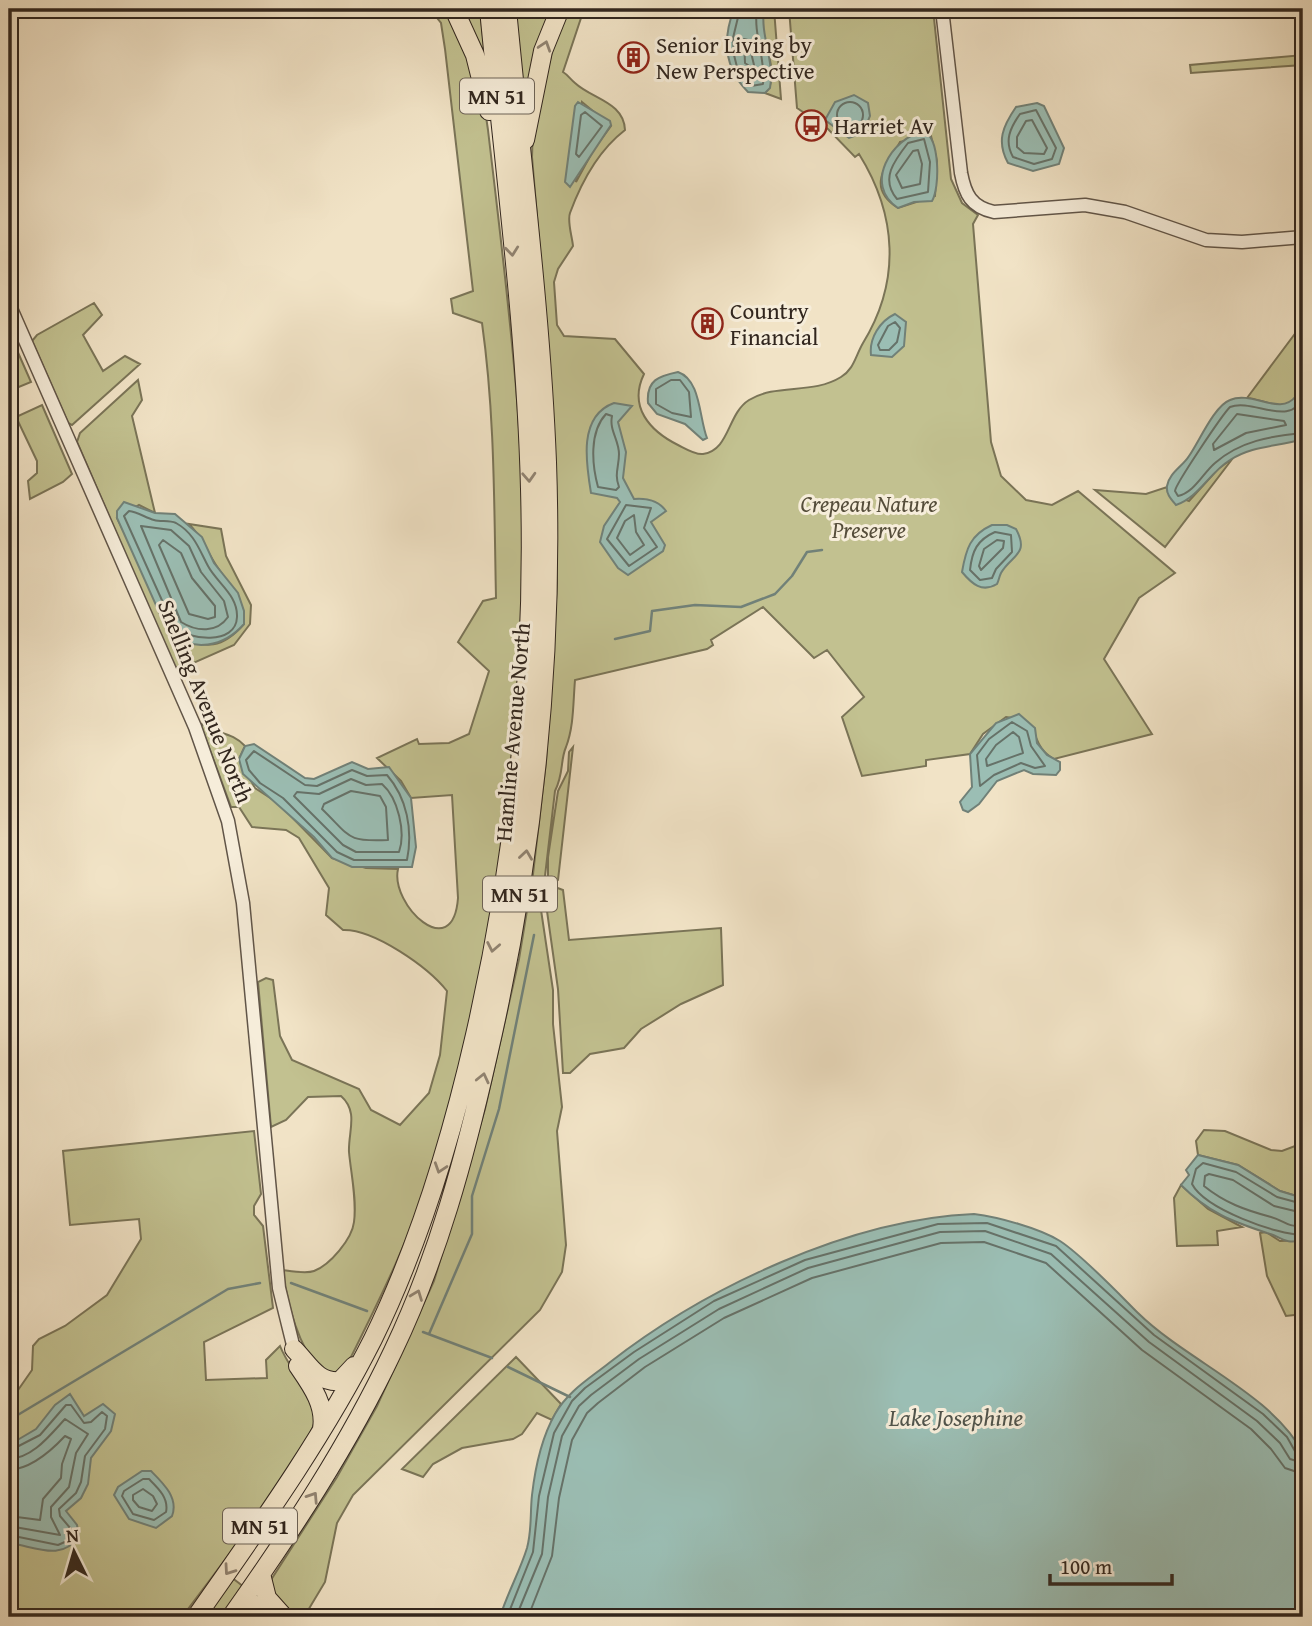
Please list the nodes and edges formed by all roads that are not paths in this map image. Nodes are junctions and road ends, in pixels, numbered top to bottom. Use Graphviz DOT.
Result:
graph roads {
  1 [pos="454,9"];
  2 [pos="489,9"];
  3 [pos="507,9"];
  4 [pos="560,9"];
  5 [pos="942,9"];
  6 [pos="521,161"];
  7 [pos="505,183"];
  8 [pos="1303,237"];
  9 [pos="9,304"];
  10 [pos="382,1320"];
  11 [pos="295,1349"];
  12 [pos="321,1432"];
  13 [pos="261,1574"];
  14 [pos="245,1597"];
  15 [pos="196,1617"];
  16 [pos="231,1617"];
  17 [pos="266,1617"];
  18 [pos="284,1617"];
  1 -- 7 [label="highway"];
  2 -- 7 [label="highway, Hamline Avenue North / MN 51"];
  3 -- 6 [label="highway, Hamline Avenue North / MN 51"];
  6 -- 4 [label="highway, one-way"];
  5 -- 8 [label="street"];
  13 -- 6 [label="highway, Hamline Avenue North / MN 51, one-way"];
  7 -- 10 [label="highway, Hamline Avenue North / MN 51, one-way"];
  9 -- 11 [label="street, Snelling Avenue North"];
  10 -- 11 [label="highway"];
  10 -- 12 [label="highway, Hamline Avenue North / MN 51"];
  11 -- 12 [label="highway"];
  12 -- 15 [label="highway, MN 51, one-way"];
  13 -- 14 [label="highway, MN 51"];
  13 -- 18 [label="highway"];
  14 -- 16 [label="highway, MN 51"];
  14 -- 17 [label="highway"];
}
